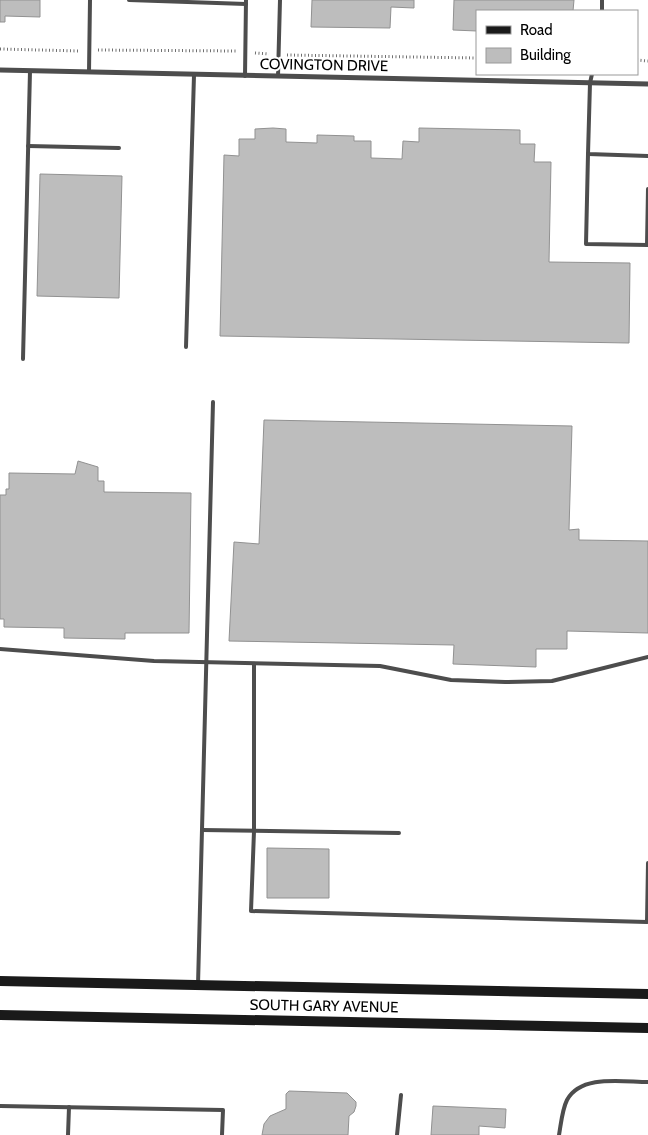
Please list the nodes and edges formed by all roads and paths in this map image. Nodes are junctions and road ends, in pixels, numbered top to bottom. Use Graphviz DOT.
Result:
graph roads {
  1 [pos="90,0"];
  2 [pos="129,0"];
  3 [pos="280,0"];
  4 [pos="246,2"];
  5 [pos="0,70"];
  6 [pos="30,71"];
  7 [pos="89,72"];
  8 [pos="194,75"];
  9 [pos="592,75"];
  10 [pos="245,76"];
  11 [pos="278,76"];
  12 [pos="590,83"];
  13 [pos="648,84"];
  14 [pos="28,146"];
  15 [pos="119,148"];
  16 [pos="588,154"];
  17 [pos="648,156"];
  18 [pos="648,189"];
  19 [pos="647,245"];
  20 [pos="186,347"];
  21 [pos="23,359"];
  22 [pos="213,402"];
  23 [pos="0,650"];
  24 [pos="648,657"];
  25 [pos="206,663"];
  26 [pos="254,664"];
  27 [pos="202,830"];
  28 [pos="254,831"];
  29 [pos="399,833"];
  30 [pos="648,863"];
  31 [pos="648,922"];
  32 [pos="0,981"];
  33 [pos="198,985"];
  34 [pos="648,994"];
  35 [pos="0,1015"];
  36 [pos="648,1028"];
  37 [pos="648,1082"];
  38 [pos="401,1095"];
  39 [pos="0,1106"];
  40 [pos="69,1107"];
  41 [pos="68,1135"];
  42 [pos="222,1135"];
  43 [pos="397,1135"];
  44 [pos="558,1135"];
  1 -- 7 [label="lane"];
  2 -- 4 [label="lane"];
  3 -- 11 [label="lane"];
  4 -- 10 [label="lane"];
  5 -- 6 [label="street, COVINGTON DRIVE"];
  6 -- 7 [label="street, COVINGTON DRIVE"];
  6 -- 14 [label="lane"];
  7 -- 8 [label="street, COVINGTON DRIVE"];
  8 -- 10 [label="street, COVINGTON DRIVE"];
  8 -- 20 [label="lane"];
  9 -- 12 [label="lane"];
  10 -- 11 [label="street, COVINGTON DRIVE"];
  11 -- 12 [label="street, COVINGTON DRIVE"];
  12 -- 13 [label="street, COVINGTON DRIVE"];
  12 -- 16 [label="lane"];
  14 -- 15 [label="lane"];
  14 -- 21 [label="lane"];
  16 -- 17 [label="lane"];
  16 -- 19 [label="lane"];
  18 -- 19 [label="lane"];
  22 -- 25 [label="lane"];
  23 -- 25 [label="lane"];
  24 -- 26 [label="lane"];
  25 -- 26 [label="lane"];
  25 -- 27 [label="lane"];
  26 -- 28 [label="lane"];
  27 -- 28 [label="lane"];
  27 -- 33 [label="lane"];
  28 -- 29 [label="lane"];
  28 -- 31 [label="lane"];
  30 -- 31 [label="lane"];
  32 -- 33 [label="main road, SOUTH GARY AVENUE"];
  33 -- 34 [label="main road, SOUTH GARY AVENUE"];
  35 -- 36 [label="main road, SOUTH GARY AVENUE"];
  37 -- 44 [label="lane"];
  38 -- 43 [label="lane"];
  39 -- 40 [label="lane"];
  40 -- 41 [label="lane"];
  40 -- 42 [label="lane"];
}
